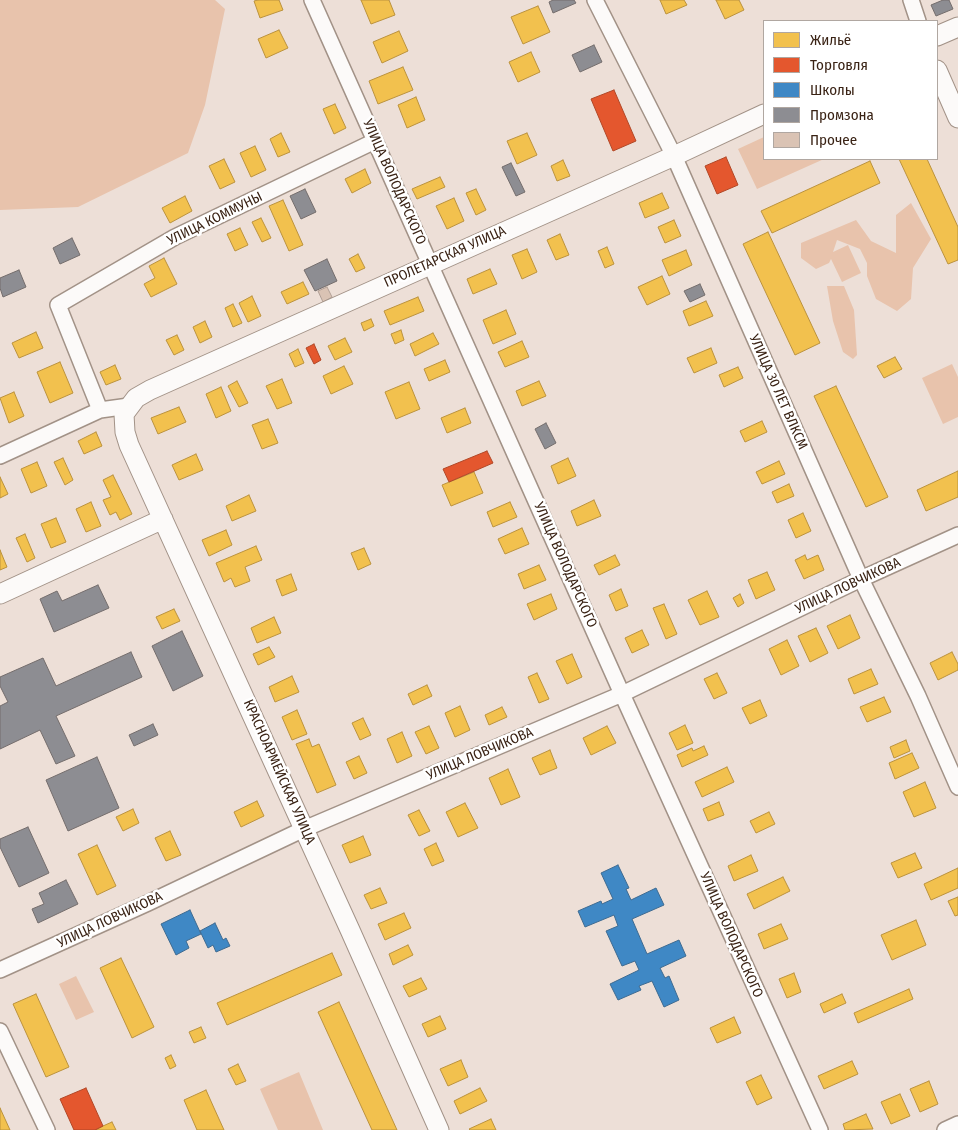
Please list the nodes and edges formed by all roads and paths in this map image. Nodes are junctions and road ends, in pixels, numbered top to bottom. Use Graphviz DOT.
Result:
graph roads {
  1 [pos="312,0"];
  2 [pos="595,0"];
  3 [pos="911,0"];
  4 [pos="918,20"];
  5 [pos="958,27"];
  6 [pos="938,36"];
  7 [pos="938,72"];
  8 [pos="763,114"];
  9 [pos="958,118"];
  10 [pos="375,141"];
  11 [pos="674,156"];
  12 [pos="430,263"];
  13 [pos="100,410"];
  14 [pos="127,410"];
  15 [pos="0,456"];
  16 [pos="164,519"];
  17 [pos="958,535"];
  18 [pos="861,578"];
  19 [pos="0,594"];
  20 [pos="622,694"];
  21 [pos="958,787"];
  22 [pos="304,829"];
  23 [pos="0,970"];
  24 [pos="0,1031"];
  25 [pos="958,1124"];
  26 [pos="47,1130"];
  27 [pos="439,1130"];
  28 [pos="820,1130"];
  29 [pos="946,1130"];
  1 -- 10 [label="street, УЛИЦА ВОЛОДАРСКОГО"];
  2 -- 11 [label="street, УЛИЦА 30 ЛЕТ ВЛКСМ"];
  3 -- 4 [label="street"];
  5 -- 6 [label="street"];
  7 -- 9 [label="street"];
  8 -- 11 [label="street, ПРОЛЕТАРСКАЯ УЛИЦА"];
  10 -- 12 [label="street, УЛИЦА ВОЛОДАРСКОГО"];
  10 -- 13 [label="street, УЛИЦА КОММУНЫ"];
  11 -- 12 [label="street, ПРОЛЕТАРСКАЯ УЛИЦА"];
  11 -- 18 [label="street, УЛИЦА 30 ЛЕТ ВЛКСМ"];
  12 -- 14 [label="street, ПРОЛЕТАРСКАЯ УЛИЦА"];
  12 -- 20 [label="street, УЛИЦА ВОЛОДАРСКОГО"];
  13 -- 14 [label="street, ПРОЛЕТАРСКАЯ УЛИЦА"];
  13 -- 15 [label="street, ПРОЛЕТАРСКАЯ УЛИЦА"];
  14 -- 16 [label="street, КРАСНОАРМЕЙСКАЯ УЛИЦА"];
  16 -- 19 [label="street"];
  16 -- 22 [label="street, КРАСНОАРМЕЙСКАЯ УЛИЦА"];
  17 -- 18 [label="street, УЛИЦА ЛОВЧИКОВА"];
  18 -- 20 [label="street, УЛИЦА ЛОВЧИКОВА"];
  18 -- 21 [label="street, УЛИЦА 30 ЛЕТ ВЛКСМ"];
  20 -- 22 [label="street, УЛИЦА ЛОВЧИКОВА"];
  20 -- 28 [label="street, УЛИЦА ВОЛОДАРСКОГО"];
  22 -- 23 [label="street, УЛИЦА ЛОВЧИКОВА"];
  22 -- 27 [label="street, КРАСНОАРМЕЙСКАЯ УЛИЦА"];
  24 -- 26 [label="street"];
  25 -- 29 [label="street"];
}
